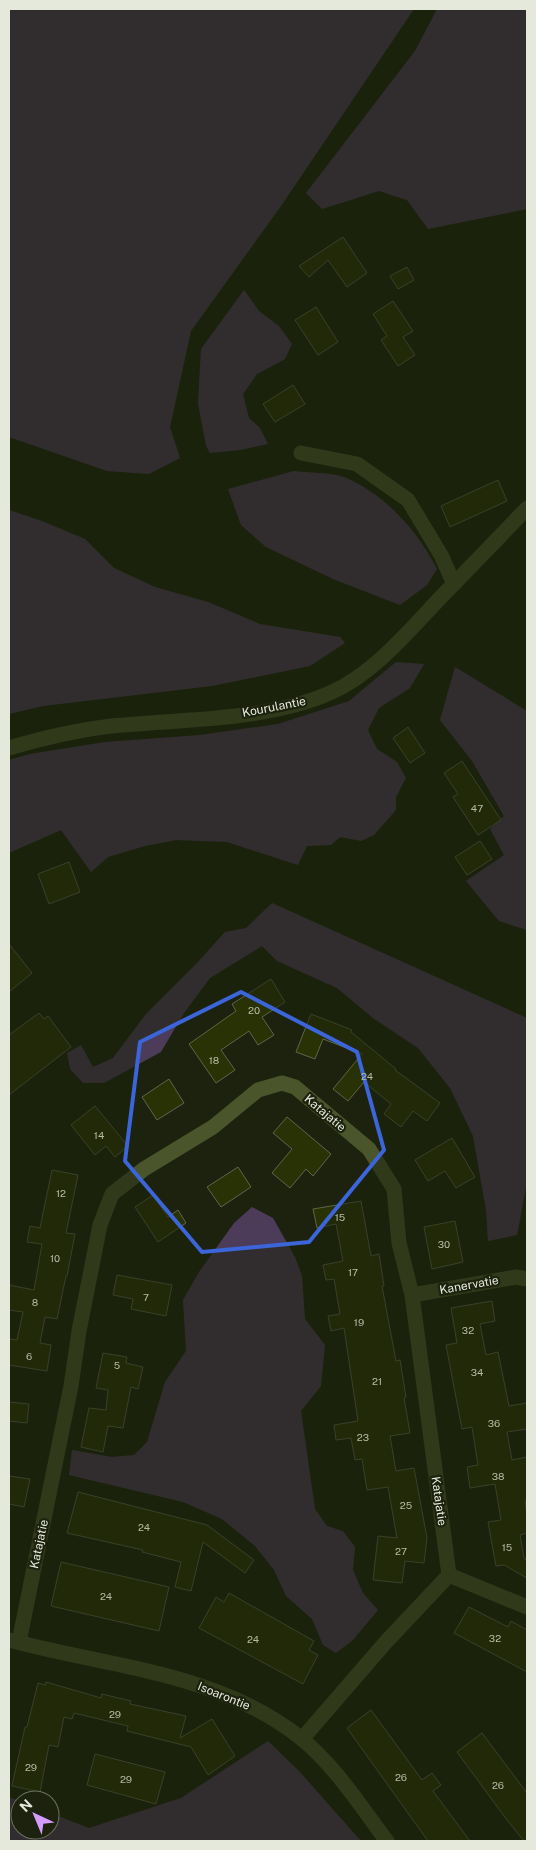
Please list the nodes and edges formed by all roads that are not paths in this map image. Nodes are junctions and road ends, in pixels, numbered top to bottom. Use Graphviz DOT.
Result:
graph roads {
  1 [pos="301,453"];
  2 [pos="527,508"];
  3 [pos="454,584"];
  4 [pos="9,748"];
  5 [pos="527,1279"];
  6 [pos="412,1295"];
  7 [pos="449,1576"];
  8 [pos="527,1607"];
  9 [pos="14,1641"];
  10 [pos="302,1739"];
  11 [pos="387,1841"];
  1 -- 3 [label="street"];
  2 -- 3 [label="street, Kourulantie"];
  3 -- 4 [label="street, Kourulantie"];
  5 -- 6 [label="street, Kanervatie"];
  6 -- 7 [label="street, Katajatie"];
  6 -- 9 [label="street, Katajatie"];
  7 -- 8 [label="street"];
  7 -- 10 [label="street"];
  9 -- 10 [label="street, Isoarontie"];
  10 -- 11 [label="street, Isoarontie"];
}
